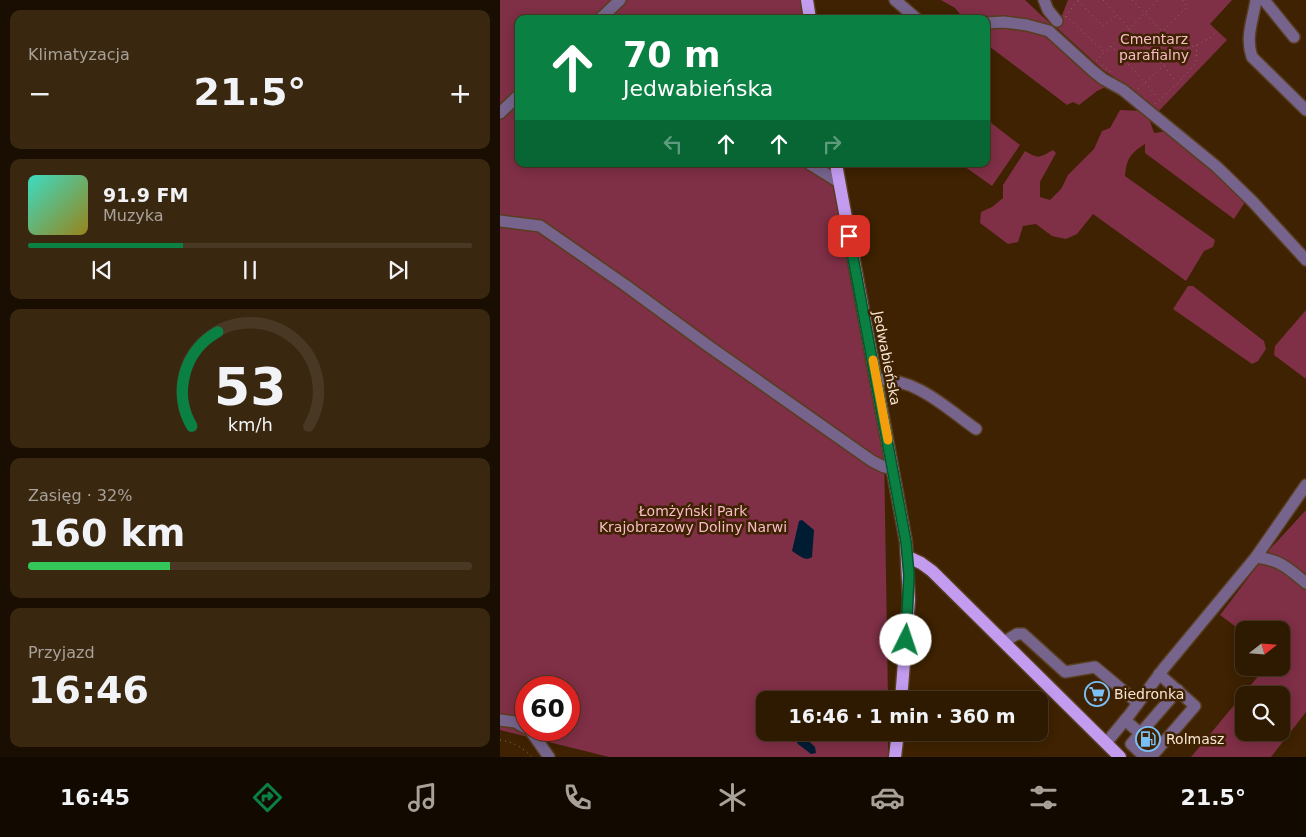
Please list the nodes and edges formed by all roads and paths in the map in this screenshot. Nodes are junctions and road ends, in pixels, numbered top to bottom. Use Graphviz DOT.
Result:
graph roads {
  1 [pos="620,0"];
  2 [pos="806,0"];
  3 [pos="895,0"];
  4 [pos="1044,0"];
  5 [pos="1078,0"];
  6 [pos="1103,0"];
  7 [pos="1132,0"];
  8 [pos="1158,0"];
  9 [pos="1183,0"];
  10 [pos="1256,0"];
  11 [pos="1264,0"];
  12 [pos="1146,13"];
  13 [pos="604,15"];
  14 [pos="809,15"];
  15 [pos="912,15"];
  16 [pos="1117,15"];
  17 [pos="1062,19"];
  18 [pos="990,23"];
  19 [pos="1129,28"];
  20 [pos="1164,31"];
  21 [pos="1217,31"];
  22 [pos="1294,37"];
  23 [pos="1197,45"];
  24 [pos="1110,46"];
  25 [pos="1181,50"];
  26 [pos="1104,52"];
  27 [pos="1096,61"];
  28 [pos="1102,65"];
  29 [pos="1164,65"];
  30 [pos="1115,75"];
  31 [pos="1174,79"];
  32 [pos="1145,82"];
  33 [pos="1137,90"];
  34 [pos="1158,98"];
  35 [pos="515,99"];
  36 [pos="1154,105"];
  37 [pos="1306,110"];
  38 [pos="500,112"];
  39 [pos="815,167"];
  40 [pos="836,167"];
  41 [pos="839,182"];
  42 [pos="500,221"];
  43 [pos="1306,260"];
  44 [pos="876,379"];
  45 [pos="976,429"];
  46 [pos="893,469"];
  47 [pos="1306,486"];
  48 [pos="1256,557"];
  49 [pos="908,558"];
  50 [pos="1306,582"];
  51 [pos="1004,642"];
  52 [pos="1159,674"];
  53 [pos="1178,690"];
  54 [pos="902,691"];
  55 [pos="1138,703"];
  56 [pos="500,720"];
  57 [pos="1125,720"];
  58 [pos="515,722"];
  59 [pos="1140,734"];
  60 [pos="500,740"];
  61 [pos="538,741"];
  62 [pos="897,741"];
  63 [pos="1106,743"];
  64 [pos="1154,753"];
  65 [pos="532,757"];
  66 [pos="549,757"];
  67 [pos="895,757"];
  68 [pos="1120,757"];
  69 [pos="1145,757"];
  1 -- 13 [label="street"];
  2 -- 14 [label="main road"];
  3 -- 15 [label="street"];
  4 -- 17 [label="street"];
  5 -- 16 [label="path"];
  5 -- 17 [label="path"];
  6 -- 16 [label="path"];
  7 -- 12 [label="path"];
  8 -- 12 [label="path"];
  9 -- 20 [label="path"];
  10 -- 37 [label="street"];
  11 -- 22 [label="street"];
  12 -- 19 [label="path"];
  12 -- 20 [label="path"];
  16 -- 19 [label="path"];
  17 -- 26 [label="path"];
  18 -- 43 [label="street"];
  19 -- 24 [label="path"];
  19 -- 29 [label="path"];
  20 -- 25 [label="path"];
  21 -- 23 [label="path"];
  23 -- 25 [label="path"];
  23 -- 36 [label="path"];
  24 -- 26 [label="path"];
  24 -- 32 [label="path"];
  25 -- 29 [label="path"];
  26 -- 27 [label="path"];
  28 -- 30 [label="path"];
  29 -- 31 [label="path"];
  29 -- 32 [label="path"];
  32 -- 33 [label="path"];
  32 -- 34 [label="path"];
  35 -- 38 [label="street"];
  39 -- 41 [label="street"];
  40 -- 41 [label="main road, Jedwabieńska"];
  41 -- 44 [label="main road, Jedwabieńska"];
  42 -- 46 [label="street"];
  44 -- 45 [label="street"];
  44 -- 46 [label="main road, Jedwabieńska"];
  46 -- 49 [label="main road, Jedwabieńska"];
  47 -- 48 [label="street"];
  48 -- 50 [label="street"];
  48 -- 52 [label="street"];
  49 -- 51 [label="main road"];
  49 -- 54 [label="main road, Jedwabieńska"];
  51 -- 55 [label="street"];
  51 -- 63 [label="main road"];
  52 -- 53 [label="street"];
  52 -- 55 [label="street"];
  53 -- 59 [label="street"];
  53 -- 64 [label="street"];
  55 -- 57 [label="street"];
  56 -- 58 [label="street"];
  57 -- 59 [label="street"];
  57 -- 63 [label="street"];
  59 -- 64 [label="street"];
  59 -- 69 [label="street"];
  60 -- 65 [label="path"];
  61 -- 66 [label="street"];
  62 -- 67 [label="main road"];
  63 -- 68 [label="main road"];
}
